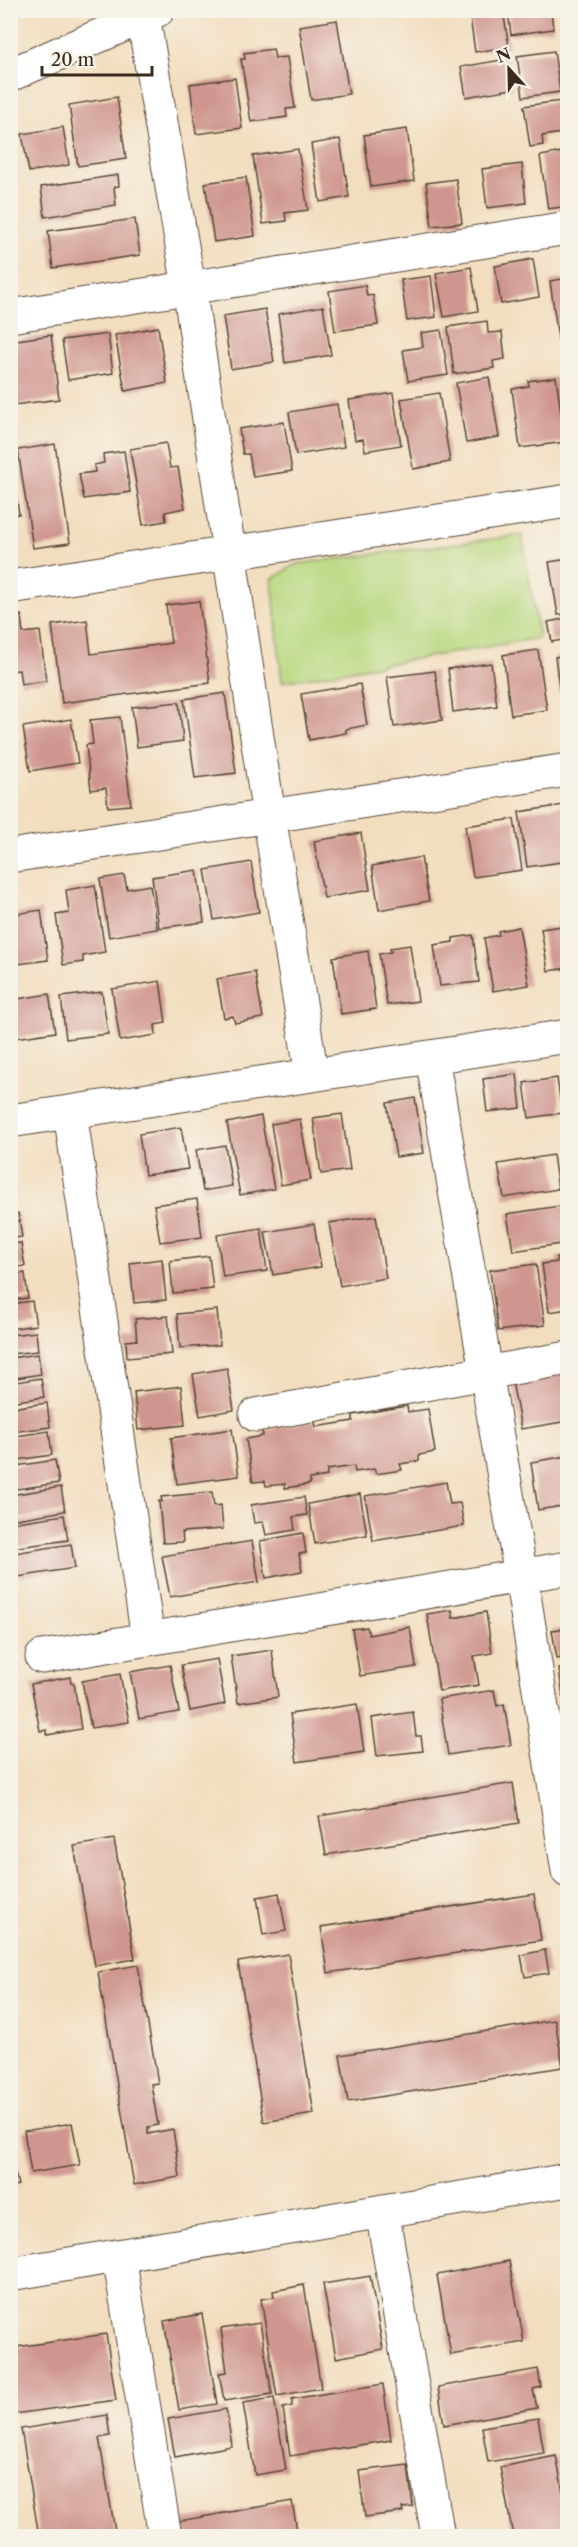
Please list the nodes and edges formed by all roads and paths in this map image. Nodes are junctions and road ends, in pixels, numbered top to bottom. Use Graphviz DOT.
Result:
graph roads {
  1 [pos="148,13"];
  2 [pos="10,75"];
  3 [pos="567,228"];
  4 [pos="189,287"];
  5 [pos="10,316"];
  6 [pos="567,501"];
  7 [pos="230,553"];
  8 [pos="10,587"];
  9 [pos="567,770"];
  10 [pos="268,816"];
  11 [pos="10,856"];
  12 [pos="567,1036"];
  13 [pos="432,1057"];
  14 [pos="312,1075"];
  15 [pos="70,1112"];
  16 [pos="10,1121"];
  17 [pos="567,1358"];
  18 [pos="486,1372"];
  19 [pos="256,1415"];
  20 [pos="567,1569"];
  21 [pos="521,1576"];
  22 [pos="148,1639"];
  23 [pos="42,1657"];
  24 [pos="567,1871"];
  25 [pos="567,2180"];
  26 [pos="382,2211"];
  27 [pos="119,2256"];
  28 [pos="10,2274"];
  29 [pos="165,2536"];
  30 [pos="438,2536"];
  1 -- 2 [label="street"];
  1 -- 4 [label="street"];
  3 -- 4 [label="street"];
  4 -- 5 [label="street"];
  4 -- 7 [label="street"];
  6 -- 7 [label="street"];
  7 -- 8 [label="street"];
  7 -- 10 [label="street"];
  9 -- 10 [label="street"];
  10 -- 11 [label="street"];
  10 -- 14 [label="street"];
  12 -- 13 [label="street"];
  13 -- 14 [label="street"];
  13 -- 18 [label="street"];
  14 -- 15 [label="street"];
  15 -- 16 [label="street"];
  15 -- 22 [label="street"];
  17 -- 18 [label="street"];
  18 -- 19 [label="street"];
  18 -- 21 [label="street"];
  20 -- 21 [label="street"];
  21 -- 22 [label="street"];
  21 -- 24 [label="street"];
  22 -- 23 [label="street"];
  25 -- 26 [label="street"];
  26 -- 27 [label="street"];
  26 -- 30 [label="street"];
  27 -- 28 [label="street"];
  27 -- 29 [label="street"];
}
